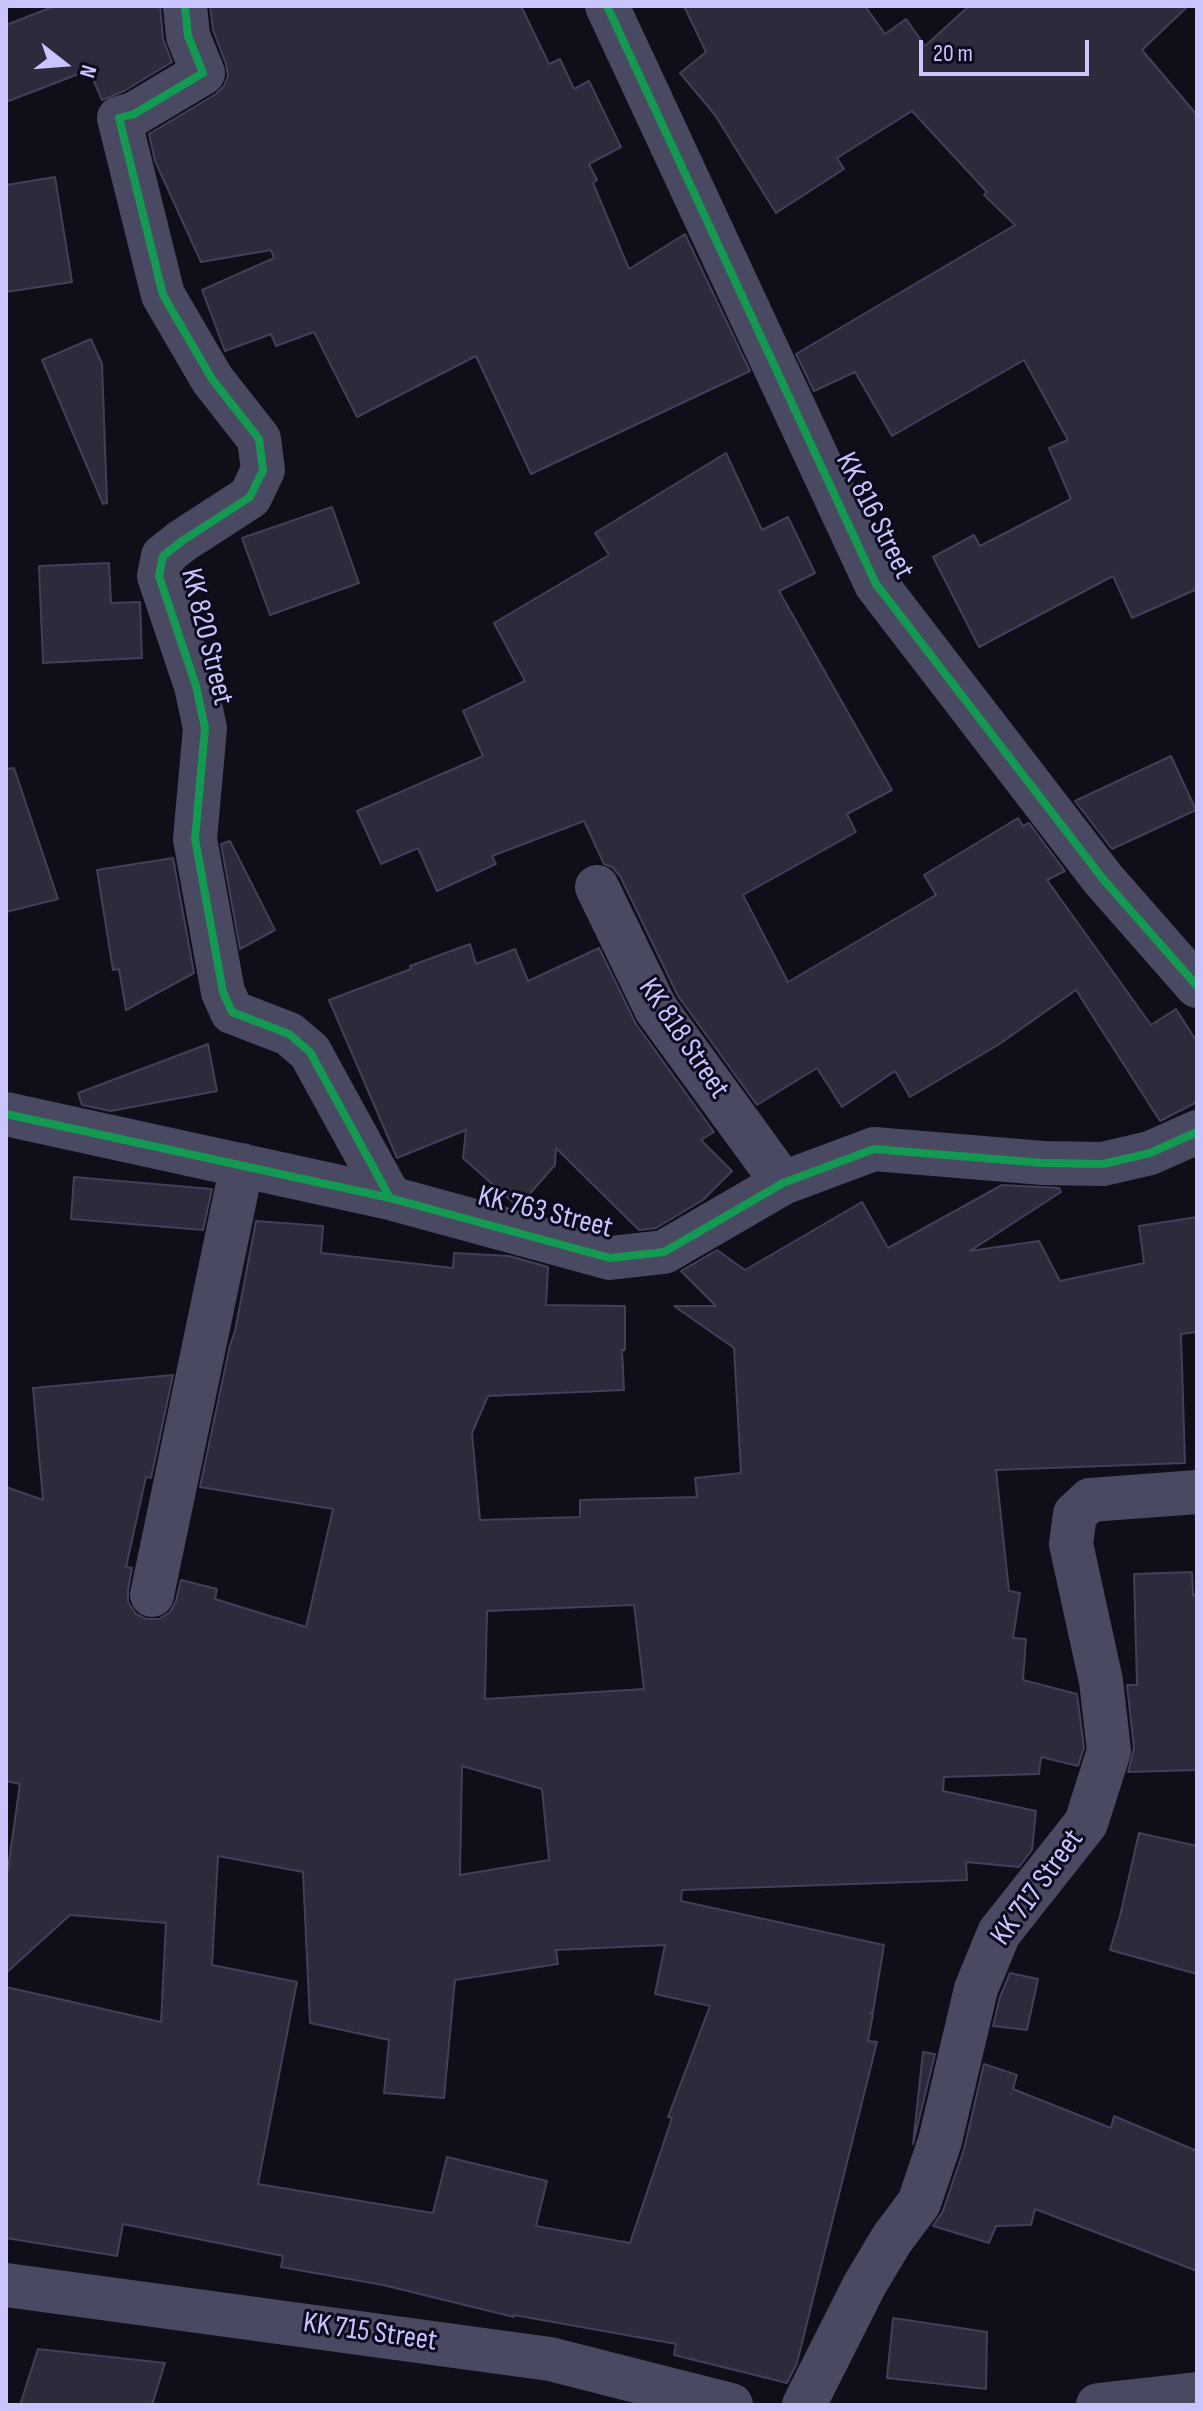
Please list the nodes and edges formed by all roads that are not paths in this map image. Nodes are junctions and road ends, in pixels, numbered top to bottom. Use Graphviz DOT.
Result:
graph roads {
  1 [pos="185,6"];
  2 [pos="607,6"];
  3 [pos="597,887"];
  4 [pos="1197,986"];
  5 [pos="6,1114"];
  6 [pos="1197,1132"];
  7 [pos="242,1165"];
  8 [pos="783,1183"];
  9 [pos="390,1198"];
  10 [pos="1197,1492"];
  11 [pos="152,1595"];
  12 [pos="6,2285"];
  13 [pos="1197,2394"];
  14 [pos="731,2405"];
  15 [pos="804,2405"];
  16 [pos="1098,2405"];
  1 -- 9 [label="street, KK 820 Street"];
  2 -- 4 [label="street, KK 816 Street"];
  3 -- 8 [label="street, KK 818 Street"];
  5 -- 7 [label="street, KK 763 Street"];
  6 -- 8 [label="street, KK 763 Street"];
  7 -- 9 [label="street, KK 763 Street"];
  7 -- 11 [label="street"];
  8 -- 9 [label="street, KK 763 Street"];
  10 -- 15 [label="street, KK 717 Street"];
  12 -- 14 [label="street, KK 715 Street"];
  13 -- 16 [label="street"];
}
